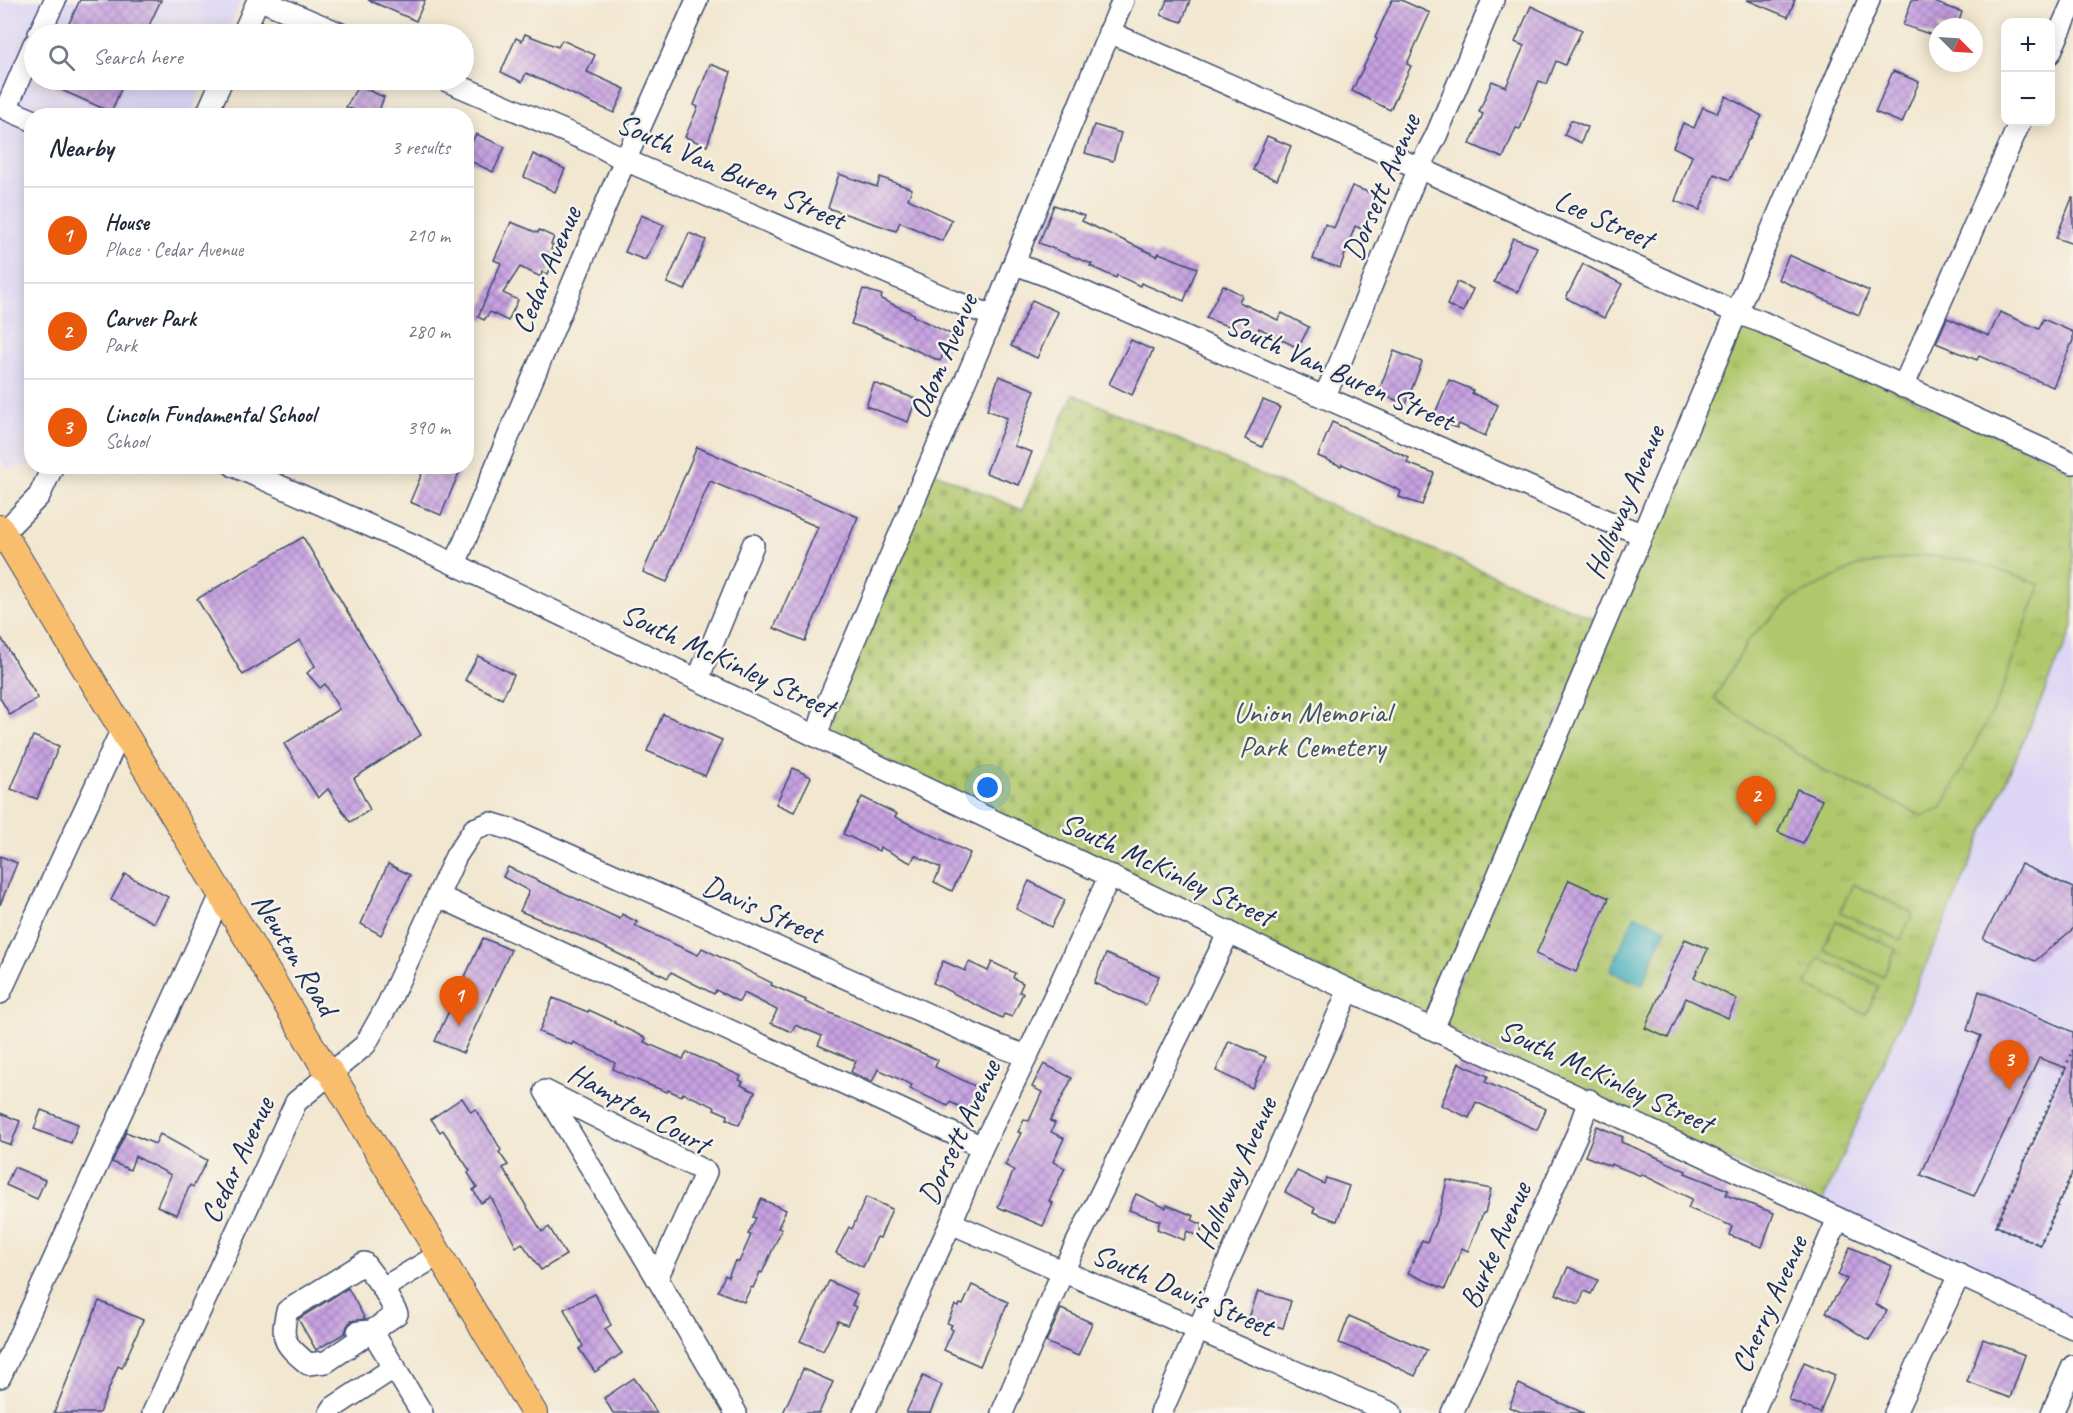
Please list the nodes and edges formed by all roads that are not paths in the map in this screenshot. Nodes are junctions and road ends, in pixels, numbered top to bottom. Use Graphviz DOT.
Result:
graph roads {
  1 [pos="55,0"];
  2 [pos="259,0"];
  3 [pos="697,0"];
  4 [pos="1123,0"];
  5 [pos="1493,0"];
  6 [pos="1869,0"];
  7 [pos="2073,2"];
  8 [pos="44,24"];
  9 [pos="248,24"];
  10 [pos="317,24"];
  11 [pos="1109,32"];
  12 [pos="2055,42"];
  13 [pos="24,67"];
  14 [pos="218,90"];
  15 [pos="468,90"];
  16 [pos="210,108"];
  17 [pos="24,117"];
  18 [pos="2018,126"];
  19 [pos="625,160"];
  20 [pos="1419,168"];
  21 [pos="1015,264"];
  22 [pos="1737,313"];
  23 [pos="993,316"];
  24 [pos="1903,387"];
  25 [pos="1324,397"];
  26 [pos="2071,458"];
  27 [pos="49,474"];
  28 [pos="252,474"];
  29 [pos="1,532"];
  30 [pos="1642,534"];
  31 [pos="753,545"];
  32 [pos="454,564"];
  33 [pos="698,679"];
  34 [pos="122,729"];
  35 [pos="817,735"];
  36 [pos="474,829"];
  37 [pos="1110,875"];
  38 [pos="221,895"];
  39 [pos="438,896"];
  40 [pos="1229,932"];
  41 [pos="1349,990"];
  42 [pos="0,993"];
  43 [pos="1433,1029"];
  44 [pos="1028,1056"];
  45 [pos="331,1073"];
  46 [pos="1588,1100"];
  47 [pos="982,1148"];
  48 [pos="1838,1219"];
  49 [pos="951,1223"];
  50 [pos="440,1254"];
  51 [pos="1064,1271"];
  52 [pos="1959,1275"];
  53 [pos="657,1278"];
  54 [pos="383,1288"];
  55 [pos="2073,1328"];
  56 [pos="1198,1329"];
  57 [pos="372,1331"];
  58 [pos="2073,1366"];
  59 [pos="395,1367"];
  60 [pos="0,1377"];
  61 [pos="153,1413"];
  62 [pos="330,1413"];
  63 [pos="422,1413"];
  64 [pos="534,1413"];
  65 [pos="736,1413"];
  66 [pos="864,1413"];
  67 [pos="1002,1413"];
  68 [pos="1161,1413"];
  69 [pos="1391,1413"];
  70 [pos="1452,1413"];
  71 [pos="1753,1413"];
  72 [pos="1895,1413"];
  73 [pos="2052,1413"];
  1 -- 8 [label="street"];
  2 -- 9 [label="street"];
  2 -- 10 [label="street"];
  3 -- 19 [label="street, Cedar Avenue"];
  4 -- 11 [label="street, Odom Avenue"];
  5 -- 20 [label="street, Dorsett Avenue"];
  6 -- 22 [label="street, Holloway Avenue"];
  7 -- 12 [label="street"];
  11 -- 20 [label="street, Lee Street"];
  11 -- 21 [label="street, Odom Avenue"];
  13 -- 17 [label="street"];
  14 -- 16 [label="street"];
  15 -- 19 [label="street, South Van Buren Street"];
  18 -- 24 [label="street"];
  19 -- 23 [label="street, South Van Buren Street"];
  19 -- 32 [label="street, Cedar Avenue"];
  20 -- 22 [label="street, Lee Street"];
  20 -- 25 [label="street, Dorsett Avenue"];
  21 -- 23 [label="street, Odom Avenue"];
  21 -- 25 [label="street, South Van Buren Street"];
  22 -- 24 [label="street, Lee Street"];
  22 -- 30 [label="street, Holloway Avenue"];
  23 -- 35 [label="street, Odom Avenue"];
  24 -- 26 [label="street, Lee Street"];
  25 -- 30 [label="street, South Van Buren Street"];
  27 -- 29 [label="street"];
  28 -- 32 [label="street, South McKinley Street"];
  29 -- 34 [label="main road, Newton Road"];
  30 -- 43 [label="street, Holloway Avenue"];
  31 -- 33 [label="street"];
  32 -- 33 [label="street, South McKinley Street"];
  33 -- 35 [label="street, South McKinley Street"];
  34 -- 38 [label="main road, Newton Road"];
  34 -- 42 [label="street"];
  35 -- 37 [label="street, South McKinley Street"];
  36 -- 39 [label="street, Cedar Avenue"];
  36 -- 44 [label="street, Davis Street"];
  37 -- 40 [label="street, South McKinley Street"];
  37 -- 44 [label="street, Dorsett Avenue"];
  38 -- 45 [label="main road, Newton Road"];
  38 -- 60 [label="street"];
  39 -- 45 [label="street, Cedar Avenue"];
  39 -- 47 [label="street"];
  40 -- 41 [label="street, South McKinley Street"];
  40 -- 51 [label="street"];
  41 -- 43 [label="street, South McKinley Street"];
  41 -- 56 [label="street, Holloway Avenue"];
  43 -- 46 [label="street, South McKinley Street"];
  44 -- 47 [label="street, Dorsett Avenue"];
  45 -- 50 [label="main road, Newton Road"];
  45 -- 61 [label="street, Cedar Avenue"];
  46 -- 48 [label="street, South McKinley Street"];
  46 -- 70 [label="street, Burke Avenue"];
  47 -- 49 [label="street, Dorsett Avenue"];
  48 -- 52 [label="street, South McKinley Street"];
  48 -- 71 [label="street, Cherry Avenue"];
  49 -- 51 [label="street, South Davis Street"];
  49 -- 66 [label="street, Dorsett Avenue"];
  50 -- 54 [label="street"];
  50 -- 64 [label="main road, Newton Road"];
  51 -- 56 [label="street, South Davis Street"];
  51 -- 67 [label="street"];
  52 -- 55 [label="street, South McKinley Street"];
  52 -- 72 [label="street"];
  53 -- 53 [label="street, Hampton Court"];
  53 -- 65 [label="street, Hampton Court"];
  54 -- 57 [label="street"];
  54 -- 57 [label="street"];
  56 -- 68 [label="street, Holloway Avenue"];
  56 -- 69 [label="street, South Davis Street"];
  57 -- 59 [label="street"];
  58 -- 73 [label="street"];
  59 -- 62 [label="street"];
  59 -- 63 [label="street"];
}
